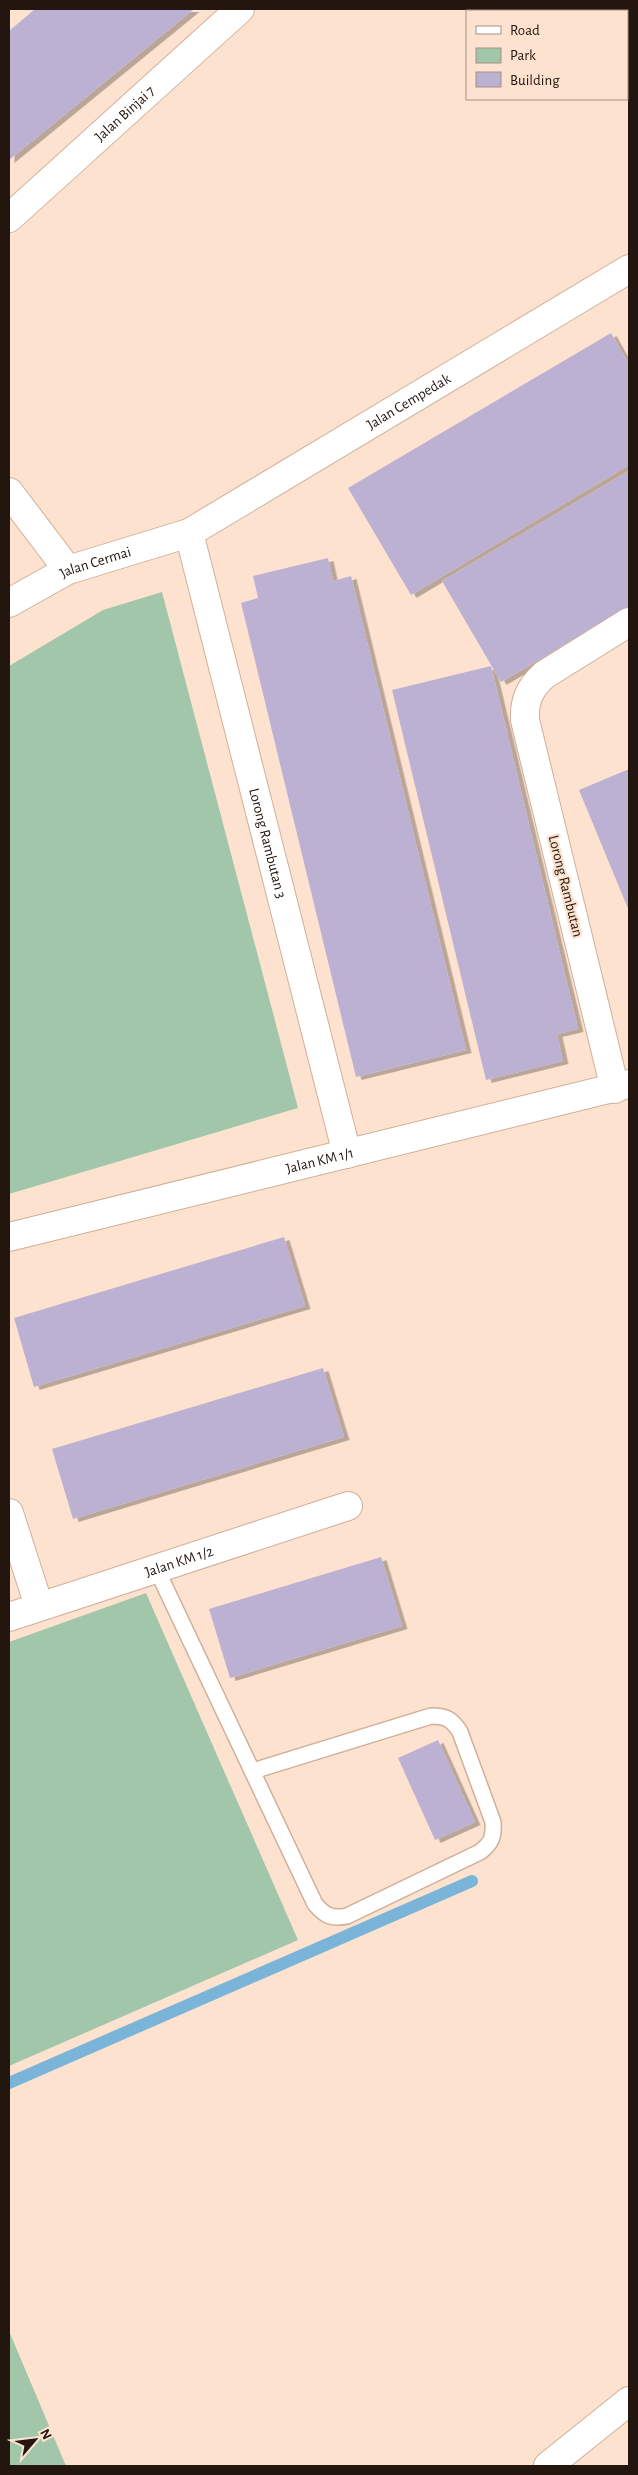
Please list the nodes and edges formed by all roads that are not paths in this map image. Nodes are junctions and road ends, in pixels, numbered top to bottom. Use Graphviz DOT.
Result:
graph roads {
  1 [pos="240,9"];
  2 [pos="9,218"];
  3 [pos="629,269"];
  4 [pos="9,492"];
  5 [pos="188,533"];
  6 [pos="68,570"];
  7 [pos="9,603"];
  8 [pos="629,622"];
  9 [pos="622,1087"];
  10 [pos="347,1154"];
  11 [pos="9,1237"];
  12 [pos="348,1506"];
  13 [pos="9,1513"];
  14 [pos="156,1568"];
  15 [pos="39,1606"];
  16 [pos="9,1617"];
  17 [pos="253,1771"];
  18 [pos="629,2401"];
  19 [pos="548,2466"];
  1 -- 2 [label="street, Jalan Binjai 7"];
  3 -- 5 [label="street, Jalan Cempedak"];
  4 -- 6 [label="street"];
  5 -- 6 [label="street, Jalan Cermai"];
  5 -- 10 [label="street, Lorong Rambutan 3"];
  6 -- 7 [label="street, Jalan Cermai"];
  8 -- 9 [label="street, Lorong Rambutan"];
  9 -- 10 [label="street, Jalan KM 1/1"];
  10 -- 11 [label="street, Jalan KM 1/1"];
  12 -- 14 [label="street, Jalan KM 1/2"];
  13 -- 15 [label="street"];
  14 -- 15 [label="street, Jalan KM 1/2"];
  14 -- 17 [label="lane"];
  15 -- 16 [label="street, Jalan KM 1/2"];
  17 -- 17 [label="lane"];
  18 -- 19 [label="street"];
}
